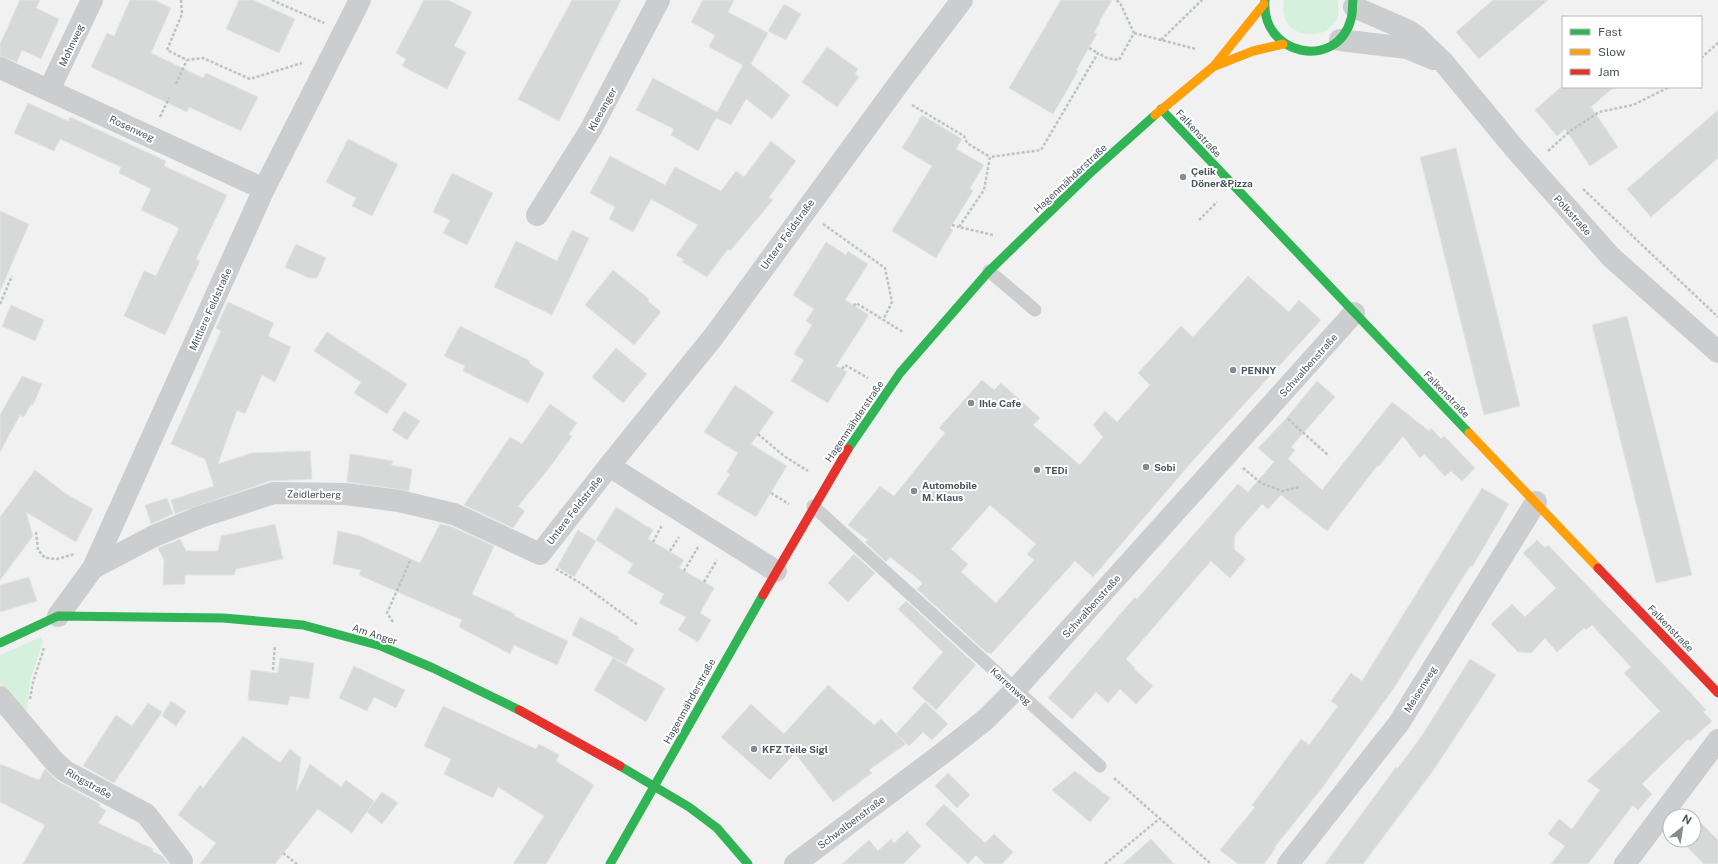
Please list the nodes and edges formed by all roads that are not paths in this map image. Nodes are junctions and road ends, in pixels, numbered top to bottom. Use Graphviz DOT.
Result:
graph roads {
  1 [pos="92,0"];
  2 [pos="360,0"];
  3 [pos="659,0"];
  4 [pos="962,0"];
  5 [pos="1265,2"];
  6 [pos="1353,3"];
  7 [pos="1340,40"];
  8 [pos="1283,44"];
  9 [pos="1444,63"];
  10 [pos="1214,66"];
  11 [pos="0,68"];
  12 [pos="49,90"];
  13 [pos="1161,109"];
  14 [pos="264,189"];
  15 [pos="537,214"];
  16 [pos="990,271"];
  17 [pos="1035,310"];
  18 [pos="1354,313"];
  19 [pos="1718,352"];
  20 [pos="609,466"];
  21 [pos="1536,502"];
  22 [pos="813,506"];
  23 [pos="540,554"];
  24 [pos="96,561"];
  25 [pos="776,571"];
  26 [pos="58,616"];
  27 [pos="0,643"];
  28 [pos="1015,690"];
  29 [pos="1718,693"];
  30 [pos="0,697"];
  31 [pos="1718,740"];
  32 [pos="1100,766"];
  33 [pos="653,787"];
  34 [pos="182,861"];
  35 [pos="610,864"];
  36 [pos="748,864"];
  37 [pos="795,864"];
  38 [pos="1288,864"];
  39 [pos="1625,864"];
  1 -- 12 [label="street, Mohnweg"];
  2 -- 14 [label="street, Mittlere Feldstraße"];
  3 -- 15 [label="street, Kleeanger"];
  4 -- 20 [label="street, Untere Feldstraße"];
  5 -- 8 [label="street, Hagenmähderstraße"];
  5 -- 10 [label="street, Hagenmähderstraße"];
  6 -- 7 [label="street"];
  6 -- 9 [label="street, Polkstraße"];
  7 -- 8 [label="street, Hagenmähderstraße"];
  7 -- 9 [label="street, Polkstraße"];
  8 -- 10 [label="street, Hagenmähderstraße"];
  9 -- 19 [label="street, Polkstraße"];
  10 -- 13 [label="street, Hagenmähderstraße"];
  11 -- 12 [label="street, Rosenweg"];
  12 -- 14 [label="street, Rosenweg"];
  13 -- 16 [label="street, Hagenmähderstraße"];
  13 -- 18 [label="street, Falkenstraße"];
  14 -- 24 [label="street, Mittlere Feldstraße"];
  16 -- 17 [label="lane"];
  16 -- 22 [label="street, Hagenmähderstraße"];
  18 -- 21 [label="street, Falkenstraße"];
  18 -- 28 [label="street, Schwalbenstraße"];
  20 -- 23 [label="street, Untere Feldstraße"];
  20 -- 25 [label="street, Untere Feldstraße"];
  21 -- 29 [label="street, Falkenstraße"];
  21 -- 38 [label="street, Meisenweg"];
  22 -- 25 [label="street, Hagenmähderstraße"];
  22 -- 28 [label="lane, Karrenweg"];
  23 -- 24 [label="street, Zeidlerberg"];
  24 -- 26 [label="street, Mittlere Feldstraße"];
  25 -- 33 [label="street, Hagenmähderstraße"];
  26 -- 27 [label="street"];
  26 -- 33 [label="street, Am Anger"];
  28 -- 32 [label="lane, Karrenweg"];
  28 -- 37 [label="street, Schwalbenstraße"];
  30 -- 34 [label="street, Ringstraße"];
  31 -- 39 [label="street"];
  33 -- 35 [label="street, Hagenmähderstraße"];
  33 -- 36 [label="street, Am Anger"];
}
